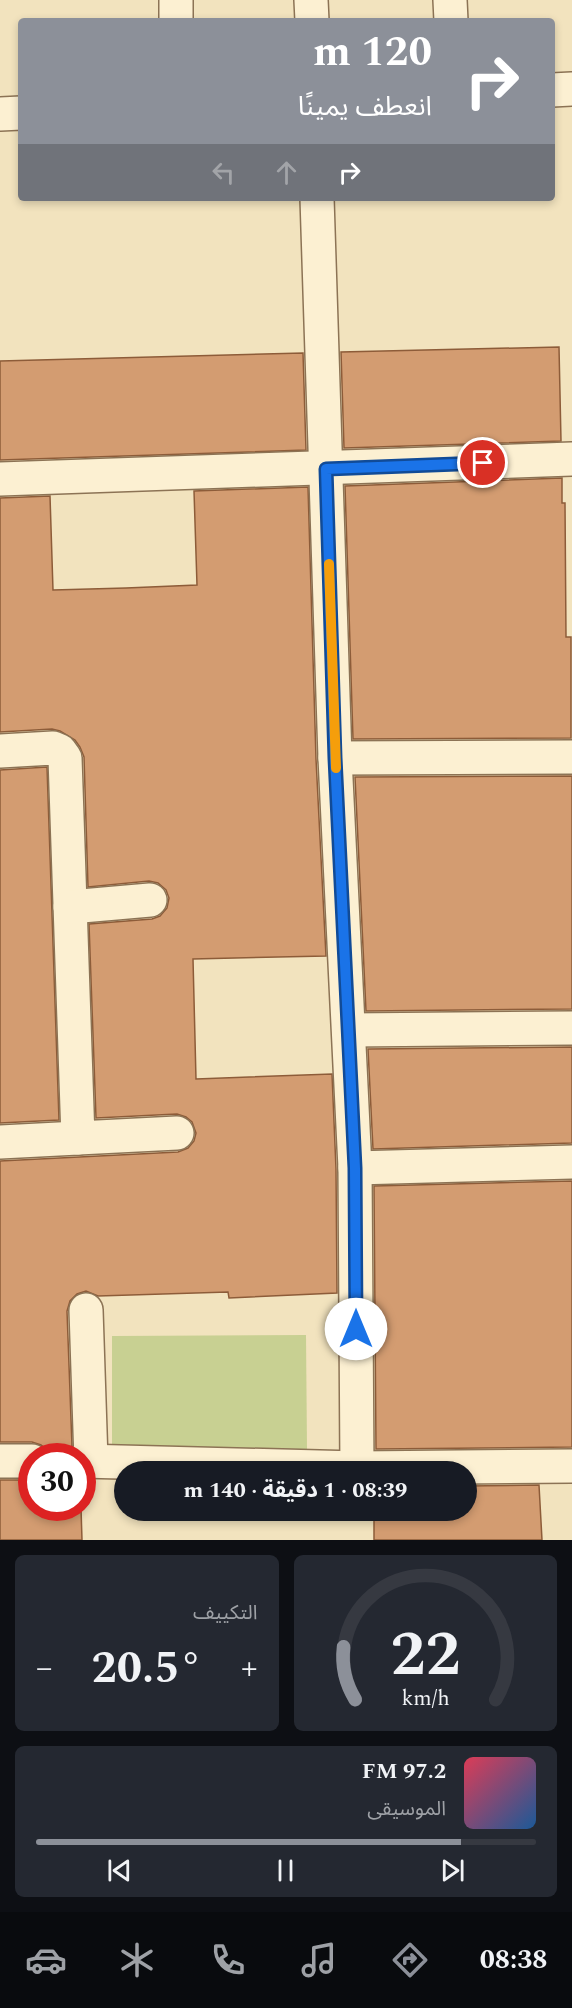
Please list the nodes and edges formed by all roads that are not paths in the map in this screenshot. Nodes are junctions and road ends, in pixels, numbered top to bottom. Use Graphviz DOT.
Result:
graph roads {
  1 [pos="176,0"];
  2 [pos="311,0"];
  3 [pos="450,0"];
  4 [pos="176,18"];
  5 [pos="312,18"];
  6 [pos="451,18"];
  7 [pos="572,89"];
  8 [pos="555,90"];
  9 [pos="18,113"];
  10 [pos="0,114"];
  11 [pos="317,201"];
  12 [pos="572,459"];
  13 [pos="326,469"];
  14 [pos="0,479"];
  15 [pos="0,751"];
  16 [pos="572,757"];
  17 [pos="335,758"];
  18 [pos="150,900"];
  19 [pos="70,907"];
  20 [pos="572,1028"];
  21 [pos="349,1029"];
  22 [pos="177,1133"];
  23 [pos="78,1138"];
  24 [pos="0,1142"];
  25 [pos="572,1162"];
  26 [pos="355,1168"];
  27 [pos="86,1310"];
  28 [pos="87,1443"];
  29 [pos="0,1461"];
  30 [pos="18,1461"];
  31 [pos="96,1461"];
  32 [pos="357,1461"];
  33 [pos="114,1462"];
  34 [pos="572,1466"];
  35 [pos="477,1467"];
  1 -- 4 [label="street"];
  2 -- 5 [label="street"];
  3 -- 6 [label="street"];
  7 -- 8 [label="street"];
  9 -- 10 [label="street"];
  11 -- 13 [label="street"];
  12 -- 13 [label="street"];
  13 -- 14 [label="street"];
  13 -- 17 [label="street"];
  15 -- 19 [label="street"];
  16 -- 17 [label="street"];
  17 -- 21 [label="street"];
  18 -- 19 [label="street"];
  19 -- 23 [label="street"];
  20 -- 21 [label="street"];
  21 -- 26 [label="street"];
  22 -- 23 [label="street"];
  23 -- 24 [label="street"];
  25 -- 26 [label="street"];
  26 -- 32 [label="street"];
  27 -- 28 [label="street"];
  29 -- 30 [label="street"];
  31 -- 33 [label="street"];
  34 -- 35 [label="street"];
}
